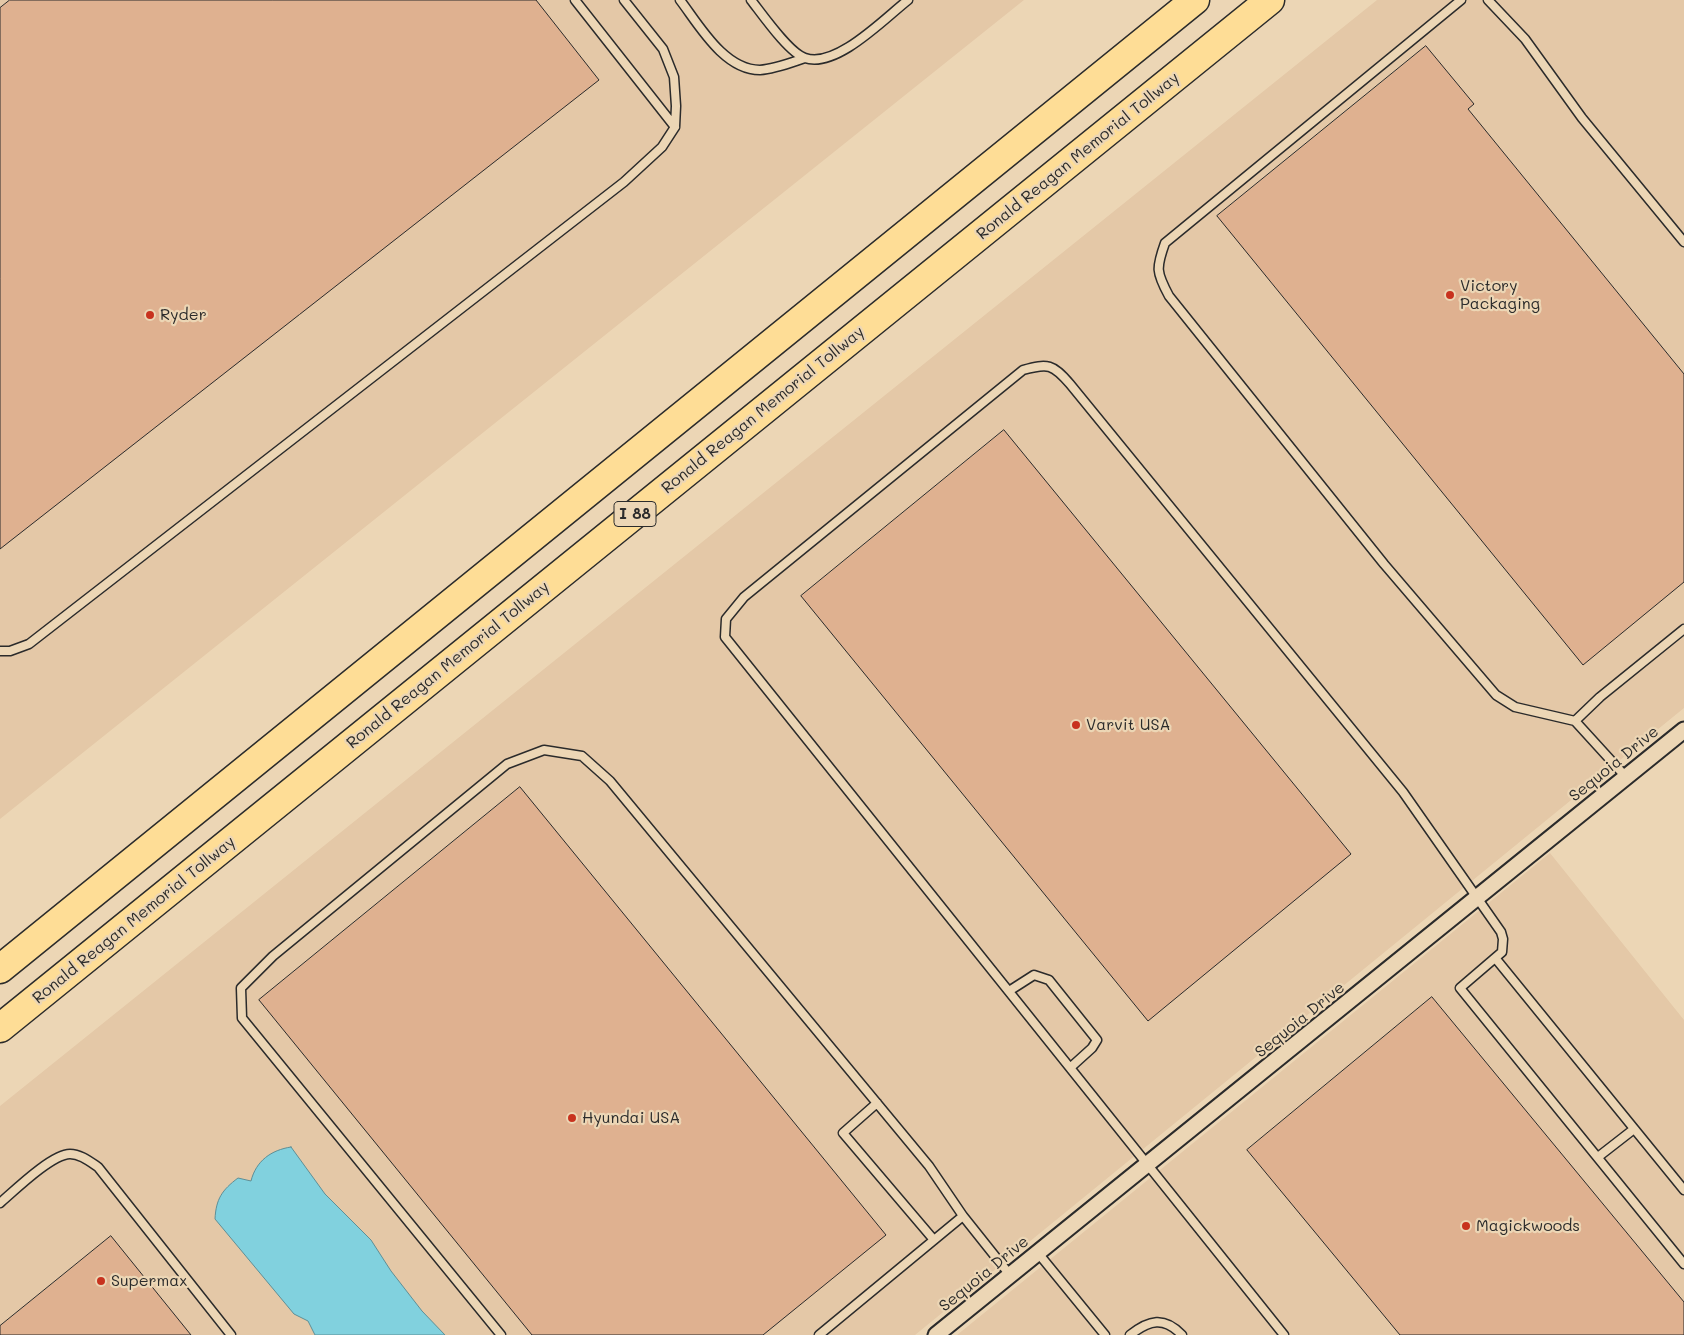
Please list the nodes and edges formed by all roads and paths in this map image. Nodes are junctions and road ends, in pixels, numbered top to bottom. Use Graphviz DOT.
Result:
graph roads {
  1 [pos="575,0"];
  2 [pos="624,0"];
  3 [pos="680,0"];
  4 [pos="751,0"];
  5 [pos="908,0"];
  6 [pos="1196,0"];
  7 [pos="1270,0"];
  8 [pos="1461,0"];
  9 [pos="1488,0"];
  10 [pos="805,58"];
  11 [pos="674,127"];
  12 [pos="1684,242"];
  13 [pos="1684,628"];
  14 [pos="2,649"];
  15 [pos="1575,721"];
  16 [pos="1684,730"];
  17 [pos="1626,777"];
  18 [pos="1476,899"];
  19 [pos="1496,959"];
  20 [pos="0,969"];
  21 [pos="1009,991"];
  22 [pos="0,1028"];
  23 [pos="1071,1067"];
  24 [pos="877,1103"];
  25 [pos="1634,1129"];
  26 [pos="1598,1158"];
  27 [pos="1146,1166"];
  28 [pos="1684,1190"];
  29 [pos="0,1203"];
  30 [pos="963,1216"];
  31 [pos="934,1240"];
  32 [pos="1038,1253"];
  33 [pos="1684,1264"];
  34 [pos="1010,1275"];
  35 [pos="231,1335"];
  36 [pos="501,1335"];
  37 [pos="819,1335"];
  38 [pos="936,1335"];
  39 [pos="1105,1335"];
  40 [pos="1130,1335"];
  41 [pos="1182,1335"];
  42 [pos="1284,1335"];
  1 -- 11 [label="lane"];
  2 -- 11 [label="lane"];
  3 -- 10 [label="lane"];
  4 -- 10 [label="lane"];
  5 -- 10 [label="lane"];
  6 -- 20 [label="highway, I 88"];
  7 -- 22 [label="highway, Ronald Reagan Memorial Tollway / I 88"];
  8 -- 15 [label="lane"];
  9 -- 12 [label="lane"];
  11 -- 14 [label="lane"];
  13 -- 15 [label="lane"];
  15 -- 17 [label="lane"];
  16 -- 17 [label="street, Sequoia Drive"];
  17 -- 18 [label="street, Sequoia Drive"];
  18 -- 19 [label="lane"];
  18 -- 21 [label="lane"];
  18 -- 27 [label="street, Sequoia Drive"];
  19 -- 25 [label="lane"];
  19 -- 26 [label="lane"];
  21 -- 23 [label="lane"];
  21 -- 23 [label="lane"];
  23 -- 27 [label="lane"];
  24 -- 30 [label="lane"];
  24 -- 31 [label="lane"];
  24 -- 36 [label="lane"];
  25 -- 26 [label="lane"];
  25 -- 28 [label="lane"];
  26 -- 33 [label="lane"];
  27 -- 32 [label="street, Sequoia Drive"];
  27 -- 42 [label="lane"];
  29 -- 35 [label="lane"];
  30 -- 31 [label="lane"];
  30 -- 34 [label="lane"];
  31 -- 37 [label="lane"];
  32 -- 34 [label="street, Sequoia Drive"];
  32 -- 39 [label="lane"];
  34 -- 38 [label="street, Sequoia Drive"];
  40 -- 41 [label="lane"];
}
